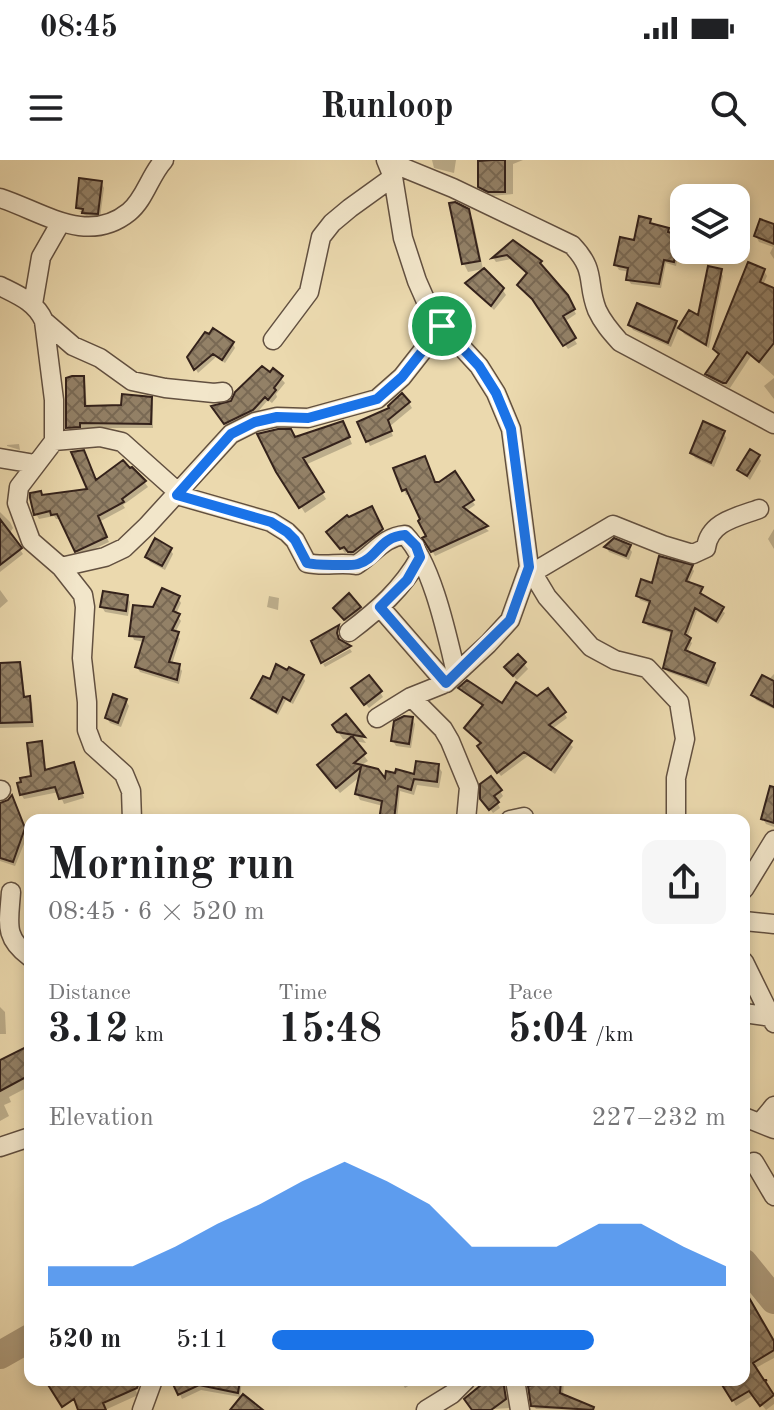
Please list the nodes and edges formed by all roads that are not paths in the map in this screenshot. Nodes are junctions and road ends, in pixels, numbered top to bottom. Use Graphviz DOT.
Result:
graph roads {
  1 [pos="164,160"];
  2 [pos="389,166"];
  3 [pos="0,198"];
  4 [pos="61,222"];
  5 [pos="0,286"];
  6 [pos="33,304"];
  7 [pos="44,321"];
  8 [pos="442,326"];
  9 [pos="273,340"];
  10 [pos="223,392"];
  11 [pos="774,424"];
  12 [pos="54,441"];
  13 [pos="0,458"];
  14 [pos="35,464"];
  15 [pos="178,494"];
  16 [pos="759,509"];
  17 [pos="420,557"];
  18 [pos="61,567"];
  19 [pos="530,570"];
  20 [pos="380,607"];
  21 [pos="349,632"];
  22 [pos="451,678"];
  23 [pos="411,697"];
  24 [pos="377,718"];
  25 [pos="132,814"];
  26 [pos="467,814"];
  27 [pos="676,814"];
  28 [pos="774,840"];
  29 [pos="750,879"];
  30 [pos="11,892"];
  31 [pos="750,922"];
  32 [pos="774,924"];
  33 [pos="24,952"];
  34 [pos="750,973"];
  35 [pos="750,1013"];
  36 [pos="772,1015"];
  37 [pos="774,1106"];
  38 [pos="759,1123"];
  39 [pos="24,1139"];
  40 [pos="0,1147"];
  41 [pos="754,1162"];
  42 [pos="774,1196"];
  43 [pos="151,1386"];
  44 [pos="460,1386"];
  45 [pos="516,1386"];
  46 [pos="142,1410"];
  47 [pos="426,1410"];
  48 [pos="520,1410"];
  1 -- 4 [label="street"];
  2 -- 8 [label="street"];
  2 -- 9 [label="street"];
  2 -- 11 [label="street"];
  3 -- 4 [label="street"];
  4 -- 6 [label="street"];
  5 -- 6 [label="street"];
  6 -- 7 [label="street"];
  7 -- 10 [label="street"];
  7 -- 12 [label="street"];
  8 -- 15 [label="street"];
  8 -- 19 [label="street"];
  12 -- 14 [label="street"];
  12 -- 15 [label="street"];
  13 -- 14 [label="street"];
  14 -- 18 [label="street"];
  15 -- 17 [label="street"];
  15 -- 18 [label="street"];
  16 -- 19 [label="street"];
  17 -- 20 [label="street"];
  17 -- 22 [label="street"];
  18 -- 25 [label="street"];
  19 -- 22 [label="street"];
  19 -- 27 [label="street"];
  20 -- 21 [label="street"];
  20 -- 22 [label="street"];
  22 -- 23 [label="street"];
  23 -- 24 [label="street"];
  23 -- 26 [label="street"];
  28 -- 29 [label="street"];
  30 -- 33 [label="street"];
  31 -- 32 [label="street"];
  34 -- 36 [label="street"];
  35 -- 36 [label="street"];
  37 -- 38 [label="street"];
  39 -- 40 [label="street"];
  41 -- 42 [label="street"];
  43 -- 46 [label="street"];
  44 -- 47 [label="street"];
  45 -- 48 [label="street"];
}
